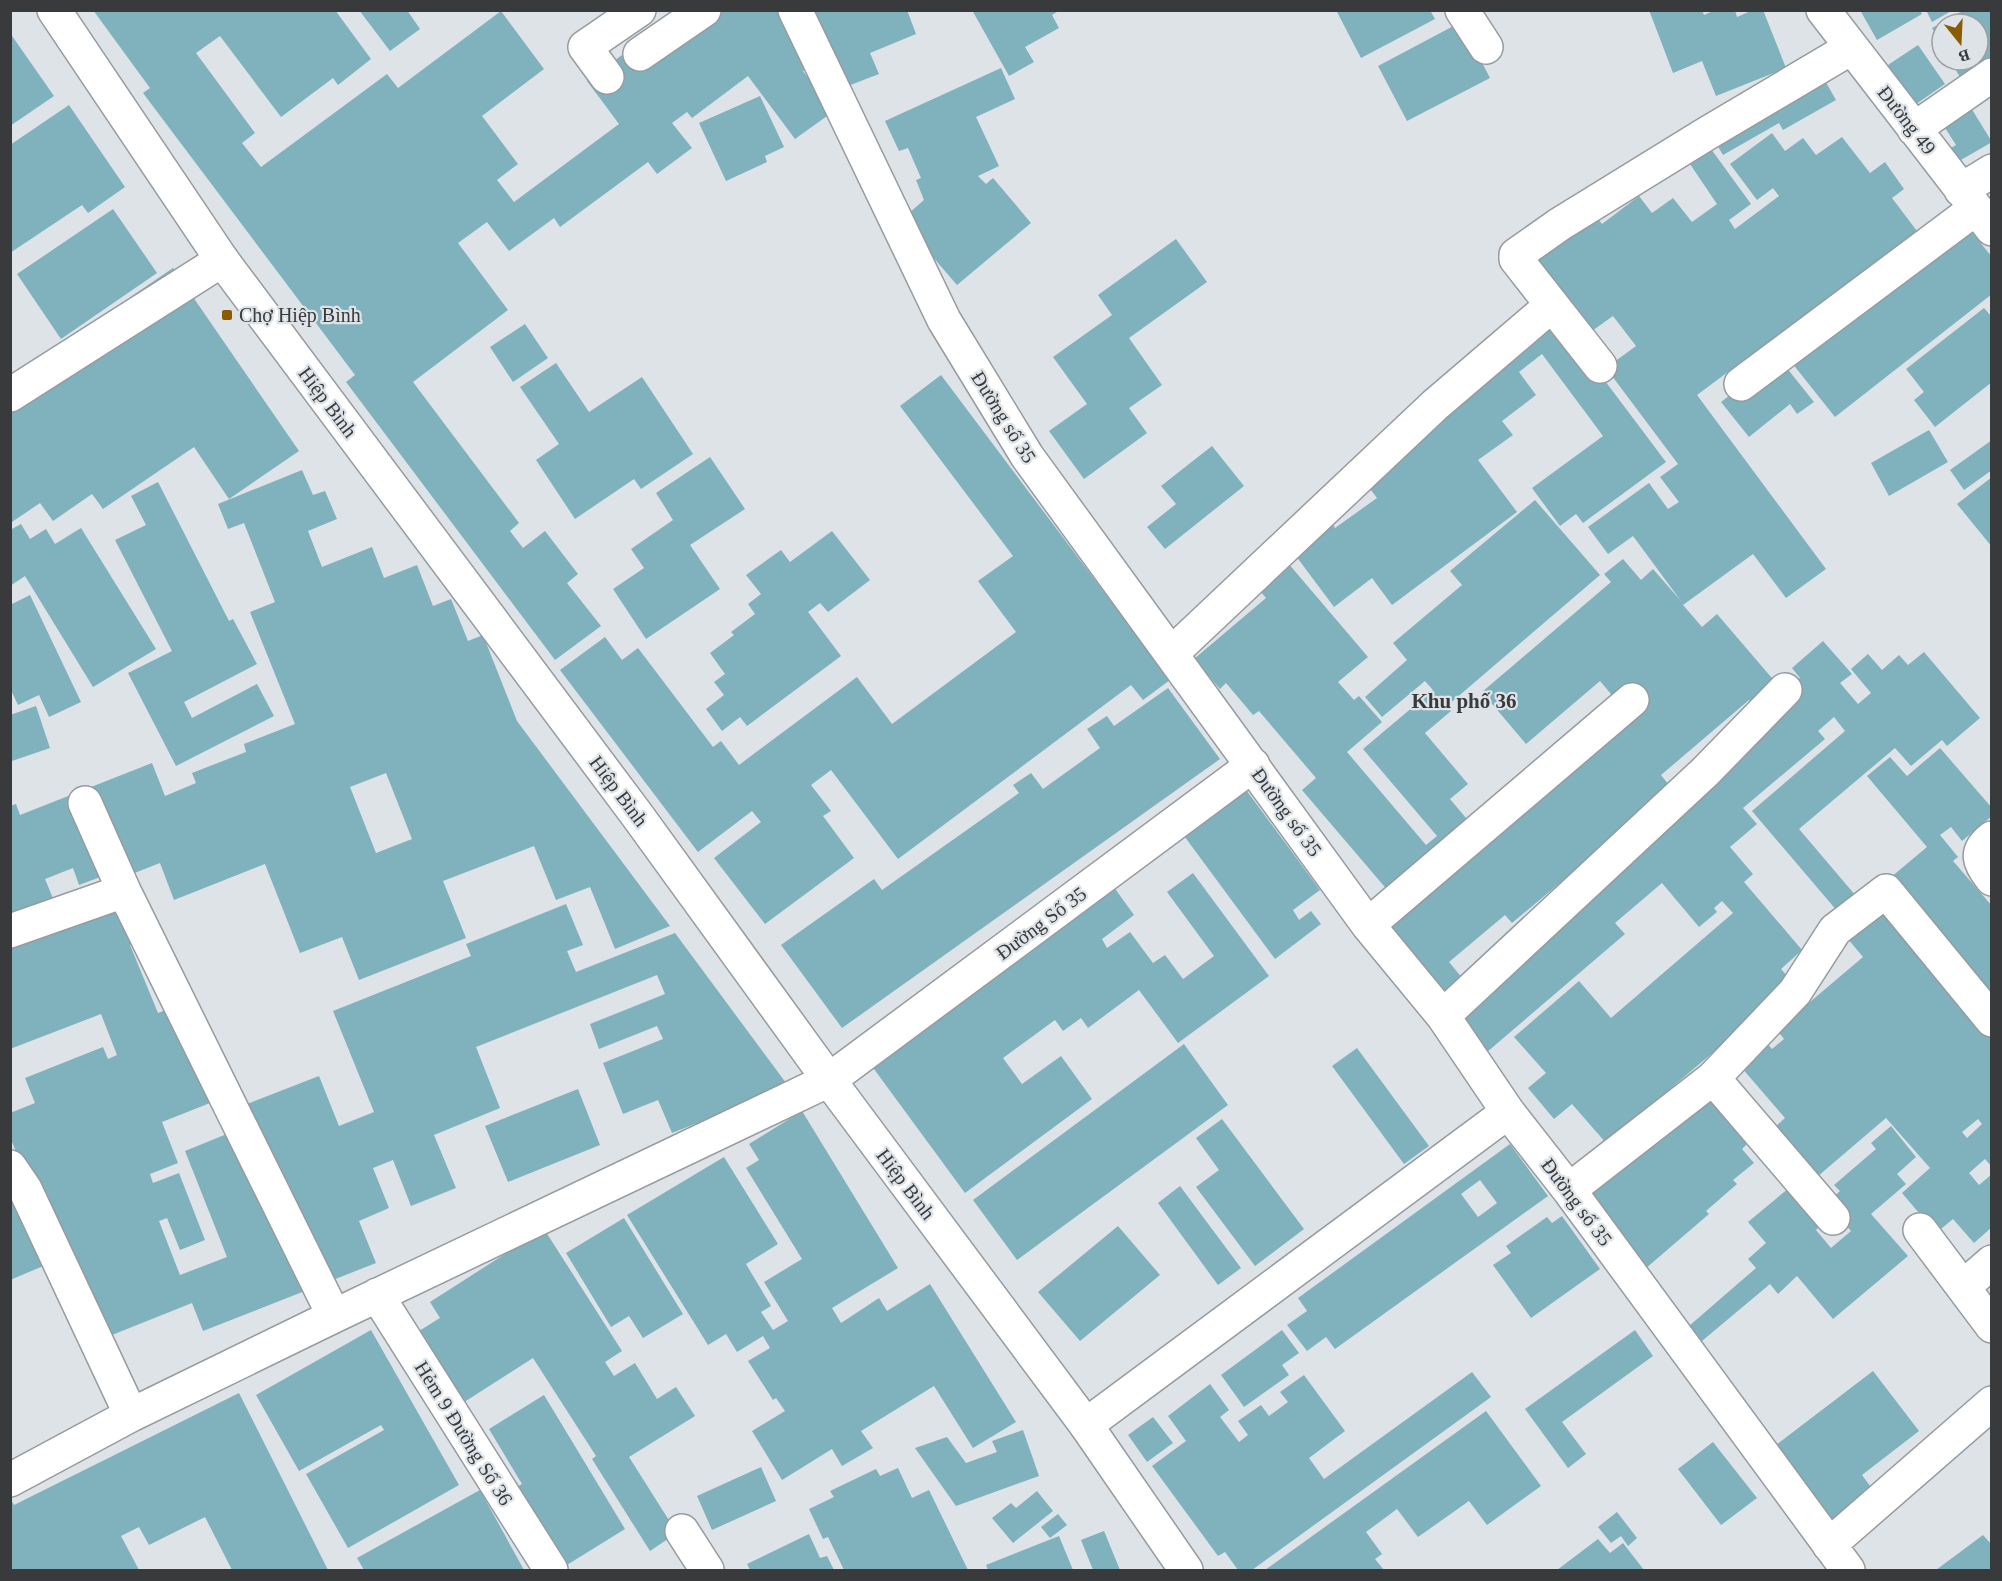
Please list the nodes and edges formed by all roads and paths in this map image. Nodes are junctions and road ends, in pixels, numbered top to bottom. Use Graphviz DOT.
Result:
graph roads {
  1 [pos="54,10"];
  2 [pos="639,10"];
  3 [pos="704,10"];
  4 [pos="795,10"];
  5 [pos="1462,10"];
  6 [pos="1823,10"];
  7 [pos="1486,47"];
  8 [pos="1851,48"];
  9 [pos="640,54"];
  10 [pos="1992,75"];
  11 [pos="607,77"];
  12 [pos="1914,129"];
  13 [pos="1992,171"];
  14 [pos="1976,209"];
  15 [pos="222,260"];
  16 [pos="1552,305"];
  17 [pos="1600,366"];
  18 [pos="1741,384"];
  19 [pos="10,395"];
  20 [pos="1171,654"];
  21 [pos="1785,690"];
  22 [pos="1632,700"];
  23 [pos="1253,765"];
  24 [pos="85,803"];
  25 [pos="1992,838"];
  26 [pos="1992,879"];
  27 [pos="124,891"];
  28 [pos="1368,925"];
  29 [pos="10,932"];
  30 [pos="1443,1016"];
  31 [pos="1992,1020"];
  32 [pos="1713,1078"];
  33 [pos="829,1080"];
  34 [pos="1508,1112"];
  35 [pos="10,1167"];
  36 [pos="1569,1190"];
  37 [pos="1833,1218"];
  38 [pos="1920,1230"];
  39 [pos="1992,1262"];
  40 [pos="1963,1287"];
  41 [pos="377,1295"];
  42 [pos="333,1316"];
  43 [pos="1992,1326"];
  44 [pos="1992,1403"];
  45 [pos="131,1415"];
  46 [pos="1086,1425"];
  47 [pos="10,1480"];
  48 [pos="682,1531"];
  49 [pos="1838,1558"];
  50 [pos="551,1570"];
  51 [pos="707,1570"];
  52 [pos="1186,1570"];
  1 -- 15 [label="street, Hiệp Bình"];
  2 -- 11 [label="street"];
  3 -- 9 [label="street"];
  4 -- 20 [label="street, Đường số 35"];
  5 -- 7 [label="street"];
  6 -- 8 [label="street, Đường 49"];
  8 -- 12 [label="street, Đường 49"];
  8 -- 16 [label="street"];
  10 -- 12 [label="street"];
  12 -- 14 [label="street, Đường 49"];
  13 -- 14 [label="street"];
  14 -- 18 [label="street"];
  15 -- 19 [label="street"];
  15 -- 33 [label="street, Hiệp Bình"];
  16 -- 17 [label="street"];
  16 -- 20 [label="street"];
  20 -- 23 [label="street, Đường số 35"];
  21 -- 30 [label="street"];
  22 -- 28 [label="street"];
  23 -- 28 [label="street, Đường số 35"];
  23 -- 33 [label="street, Đường Số 35"];
  24 -- 27 [label="street"];
  25 -- 26 [label="street"];
  27 -- 29 [label="street"];
  27 -- 42 [label="street"];
  28 -- 30 [label="street, Đường số 35"];
  30 -- 34 [label="street, Đường số 35"];
  31 -- 32 [label="street"];
  32 -- 36 [label="street"];
  32 -- 37 [label="street"];
  33 -- 41 [label="street, Đường Số 35"];
  33 -- 46 [label="street, Hiệp Bình"];
  34 -- 36 [label="street, Đường số 35"];
  34 -- 46 [label="street"];
  35 -- 45 [label="street"];
  36 -- 49 [label="street, Đường số 35"];
  38 -- 40 [label="street"];
  39 -- 40 [label="street"];
  40 -- 43 [label="street"];
  41 -- 42 [label="street, Đường Số 35"];
  41 -- 50 [label="street, Hẻm 9 Đường Số 36"];
  42 -- 45 [label="street, Đường Số 35"];
  44 -- 49 [label="street"];
  45 -- 47 [label="street, Đường Số 35"];
  46 -- 52 [label="street, Hiệp Bình"];
  48 -- 51 [label="street"];
}
